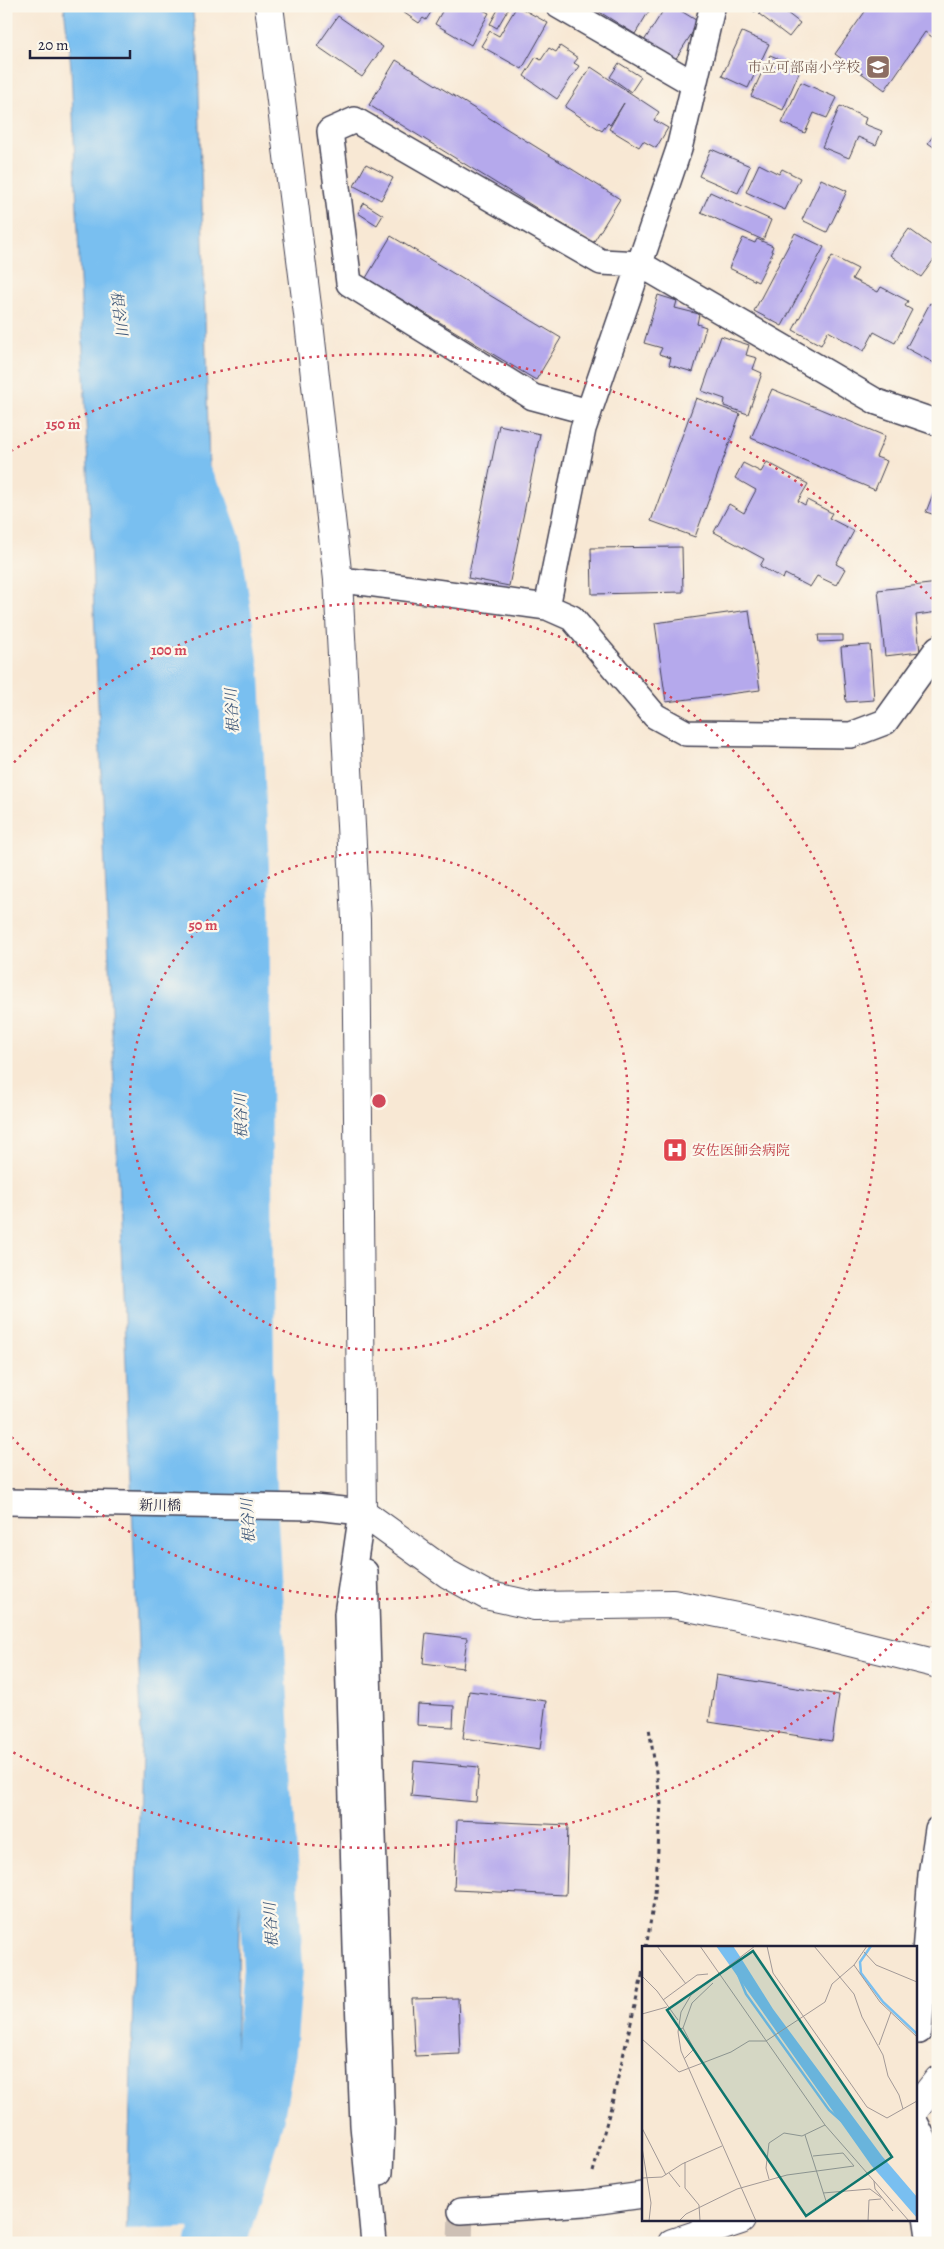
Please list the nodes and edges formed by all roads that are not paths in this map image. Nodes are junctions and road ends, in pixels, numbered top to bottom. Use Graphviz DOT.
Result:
graph roads {
  1 [pos="269,6"];
  2 [pos="559,6"];
  3 [pos="712,8"];
  4 [pos="694,84"];
  5 [pos="640,264"];
  6 [pos="589,412"];
  7 [pos="938,423"];
  8 [pos="338,580"];
  9 [pos="547,607"];
  10 [pos="938,648"];
  11 [pos="6,1502"];
  12 [pos="362,1512"];
  13 [pos="938,1664"];
  14 [pos="938,1829"];
  15 [pos="924,2034"];
  16 [pos="938,2080"];
  17 [pos="916,2108"];
  18 [pos="916,2124"];
  19 [pos="642,2195"];
  20 [pos="461,2212"];
  21 [pos="735,2222"];
  22 [pos="375,2243"];
  23 [pos="672,2243"];
  24 [pos="930,2243"];
  1 -- 8 [label="street"];
  2 -- 4 [label="street"];
  3 -- 4 [label="street"];
  4 -- 5 [label="street"];
  5 -- 6 [label="street"];
  5 -- 6 [label="street"];
  5 -- 7 [label="street"];
  6 -- 9 [label="street"];
  8 -- 9 [label="street"];
  8 -- 12 [label="street"];
  9 -- 10 [label="street"];
  11 -- 12 [label="street, 新川橋"];
  12 -- 13 [label="street"];
  12 -- 22 [label="street"];
  14 -- 15 [label="street"];
  16 -- 17 [label="street"];
  18 -- 24 [label="street"];
  19 -- 20 [label="street"];
  21 -- 23 [label="street"];
}
